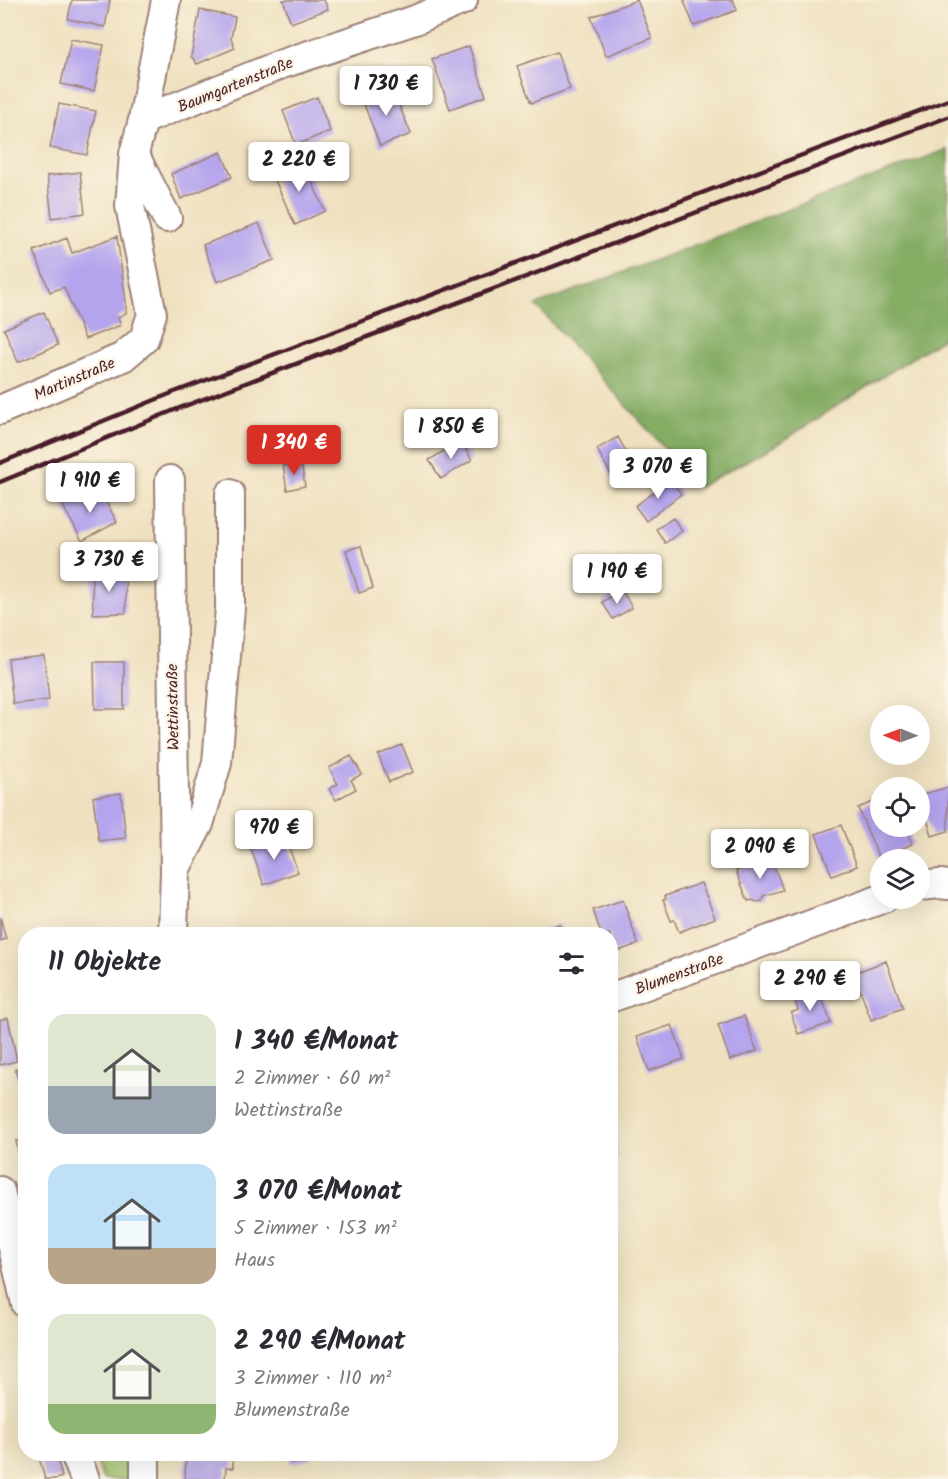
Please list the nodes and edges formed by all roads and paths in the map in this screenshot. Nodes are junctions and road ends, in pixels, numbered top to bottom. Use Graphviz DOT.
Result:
graph roads {
  1 [pos="166,0"];
  2 [pos="463,0"];
  3 [pos="143,120"];
  4 [pos="134,154"];
  5 [pos="167,218"];
  6 [pos="0,410"];
  7 [pos="170,480"];
  8 [pos="230,494"];
  9 [pos="175,871"];
  10 [pos="930,885"];
  11 [pos="948,885"];
  12 [pos="870,903"];
  13 [pos="173,927"];
  14 [pos="618,995"];
  15 [pos="0,1191"];
  16 [pos="18,1269"];
  17 [pos="78,1461"];
  18 [pos="145,1461"];
  19 [pos="85,1479"];
  20 [pos="145,1479"];
  1 -- 3 [label="street"];
  2 -- 3 [label="street, Baumgartenstraße"];
  3 -- 4 [label="street"];
  4 -- 5 [label="street"];
  4 -- 6 [label="street, Martinstraße"];
  7 -- 9 [label="street, Wettinstraße"];
  8 -- 9 [label="street"];
  9 -- 13 [label="street, Wettinstraße"];
  10 -- 11 [label="street"];
  12 -- 14 [label="street, Blumenstraße"];
  15 -- 16 [label="street"];
  17 -- 19 [label="street"];
  18 -- 20 [label="street"];
}
